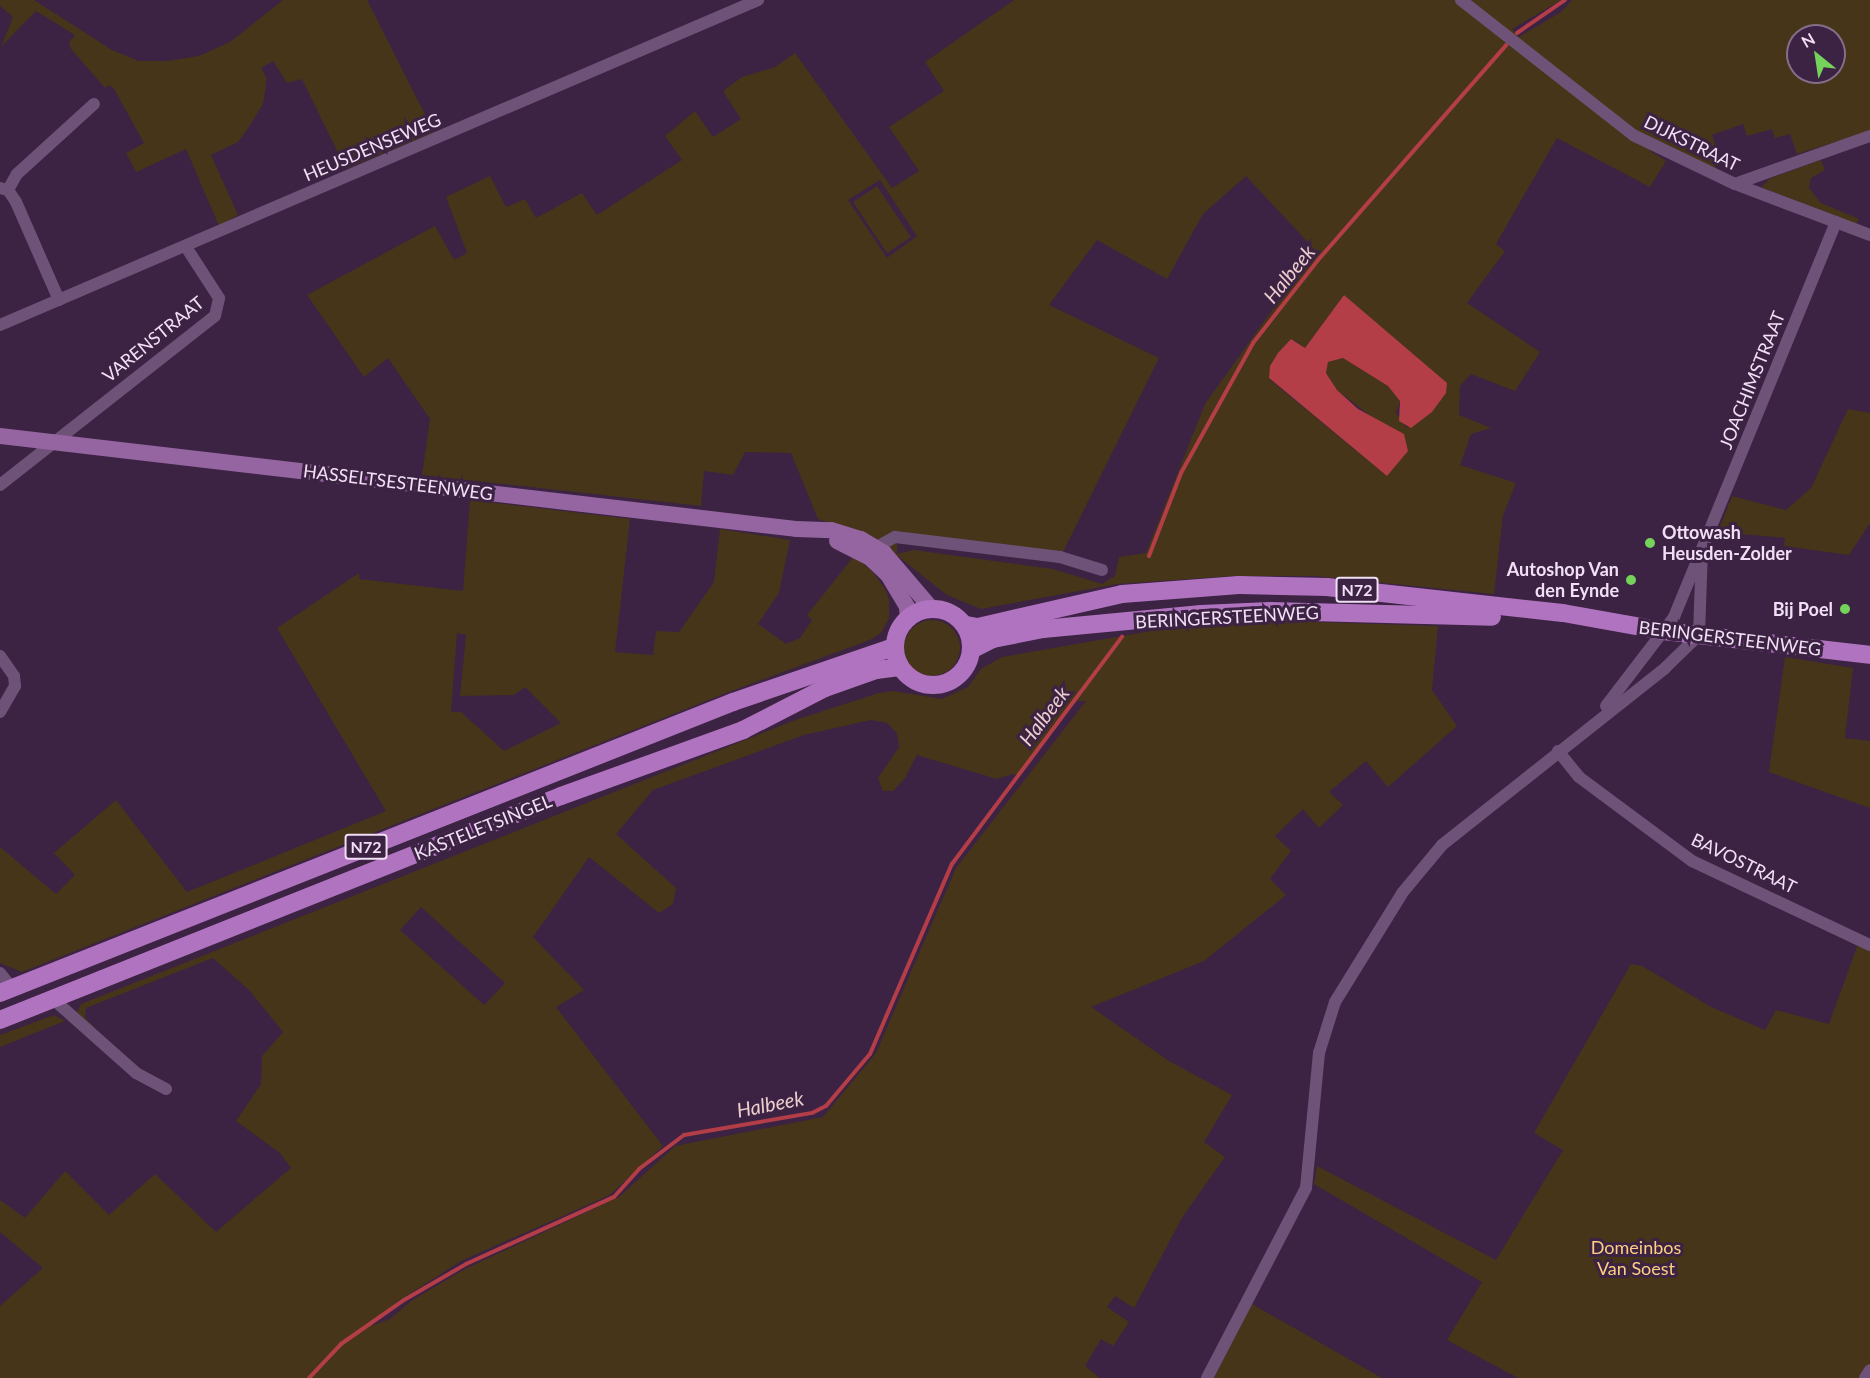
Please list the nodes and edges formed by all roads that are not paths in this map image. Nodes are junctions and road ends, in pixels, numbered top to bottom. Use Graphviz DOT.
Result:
graph roads {
  1 [pos="758,0"];
  2 [pos="1461,0"];
  3 [pos="94,104"];
  4 [pos="1870,136"];
  5 [pos="1735,184"];
  6 [pos="4,189"];
  7 [pos="1836,222"];
  8 [pos="1870,235"];
  9 [pos="186,247"];
  10 [pos="59,300"];
  11 [pos="0,325"];
  12 [pos="0,436"];
  13 [pos="54,442"];
  14 [pos="0,485"];
  15 [pos="796,529"];
  16 [pos="875,548"];
  17 [pos="1702,551"];
  18 [pos="1102,570"];
  19 [pos="931,608"];
  20 [pos="908,618"];
  21 [pos="1591,620"];
  22 [pos="1043,621"];
  23 [pos="965,625"];
  24 [pos="1664,631"];
  25 [pos="1699,635"];
  26 [pos="894,647"];
  27 [pos="971,650"];
  28 [pos="0,656"];
  29 [pos="1870,656"];
  30 [pos="900,667"];
  31 [pos="0,712"];
  32 [pos="1593,722"];
  33 [pos="1558,751"];
  34 [pos="1870,945"];
  35 [pos="0,973"];
  36 [pos="6,991"];
  37 [pos="53,999"];
  38 [pos="0,1020"];
  39 [pos="166,1089"];
  40 [pos="1870,1370"];
  41 [pos="1207,1378"];
  42 [pos="1866,1378"];
  1 -- 9 [label="street, HEUSDENSEWEG"];
  2 -- 5 [label="street, DIJKSTRAAT"];
  3 -- 6 [label="street"];
  4 -- 5 [label="street"];
  5 -- 7 [label="street, DIJKSTRAAT"];
  6 -- 10 [label="street"];
  7 -- 8 [label="street, DIJKSTRAAT"];
  7 -- 17 [label="street, JOACHIMSTRAAT"];
  9 -- 10 [label="street, HEUSDENSEWEG"];
  9 -- 13 [label="street, VARENSTRAAT"];
  10 -- 11 [label="street, HEUSDENSEWEG"];
  12 -- 13 [label="street, HASSELTSESTEENWEG"];
  13 -- 14 [label="street, VARENSTRAAT"];
  13 -- 15 [label="street, HASSELTSESTEENWEG"];
  15 -- 16 [label="street, HASSELTSESTEENWEG"];
  15 -- 20 [label="street, HASSELTSESTEENWEG"];
  16 -- 18 [label="street"];
  16 -- 19 [label="street, HASSELTSESTEENWEG"];
  17 -- 24 [label="street, JOACHIMSTRAAT"];
  17 -- 25 [label="street, JOACHIMSTRAAT"];
  19 -- 20 [label="main road"];
  19 -- 23 [label="main road, HASSELTSESTEENWEG"];
  20 -- 26 [label="main road"];
  21 -- 22 [label="main road, BERINGERSTEENWEG / N72"];
  21 -- 22 [label="main road, BERINGERSTEENWEG / N72"];
  21 -- 24 [label="main road, BERINGERSTEENWEG / N72"];
  22 -- 23 [label="main road, N72"];
  22 -- 27 [label="main road, N72"];
  23 -- 27 [label="main road"];
  24 -- 25 [label="main road, BERINGERSTEENWEG / N72"];
  24 -- 32 [label="street, JOACHIMSTRAAT"];
  25 -- 29 [label="main road, BERINGERSTEENWEG / N72"];
  25 -- 32 [label="street"];
  26 -- 30 [label="main road"];
  26 -- 36 [label="main road, KASTELETSINGEL / N72"];
  27 -- 30 [label="main road"];
  28 -- 31 [label="street"];
  30 -- 37 [label="main road, KASTELETSINGEL / N72"];
  32 -- 33 [label="street"];
  33 -- 34 [label="street, BAVOSTRAAT"];
  33 -- 41 [label="street"];
  35 -- 36 [label="street"];
  37 -- 38 [label="main road, KASTELETSINGEL / N72"];
  37 -- 39 [label="street"];
  40 -- 42 [label="street"];
}
